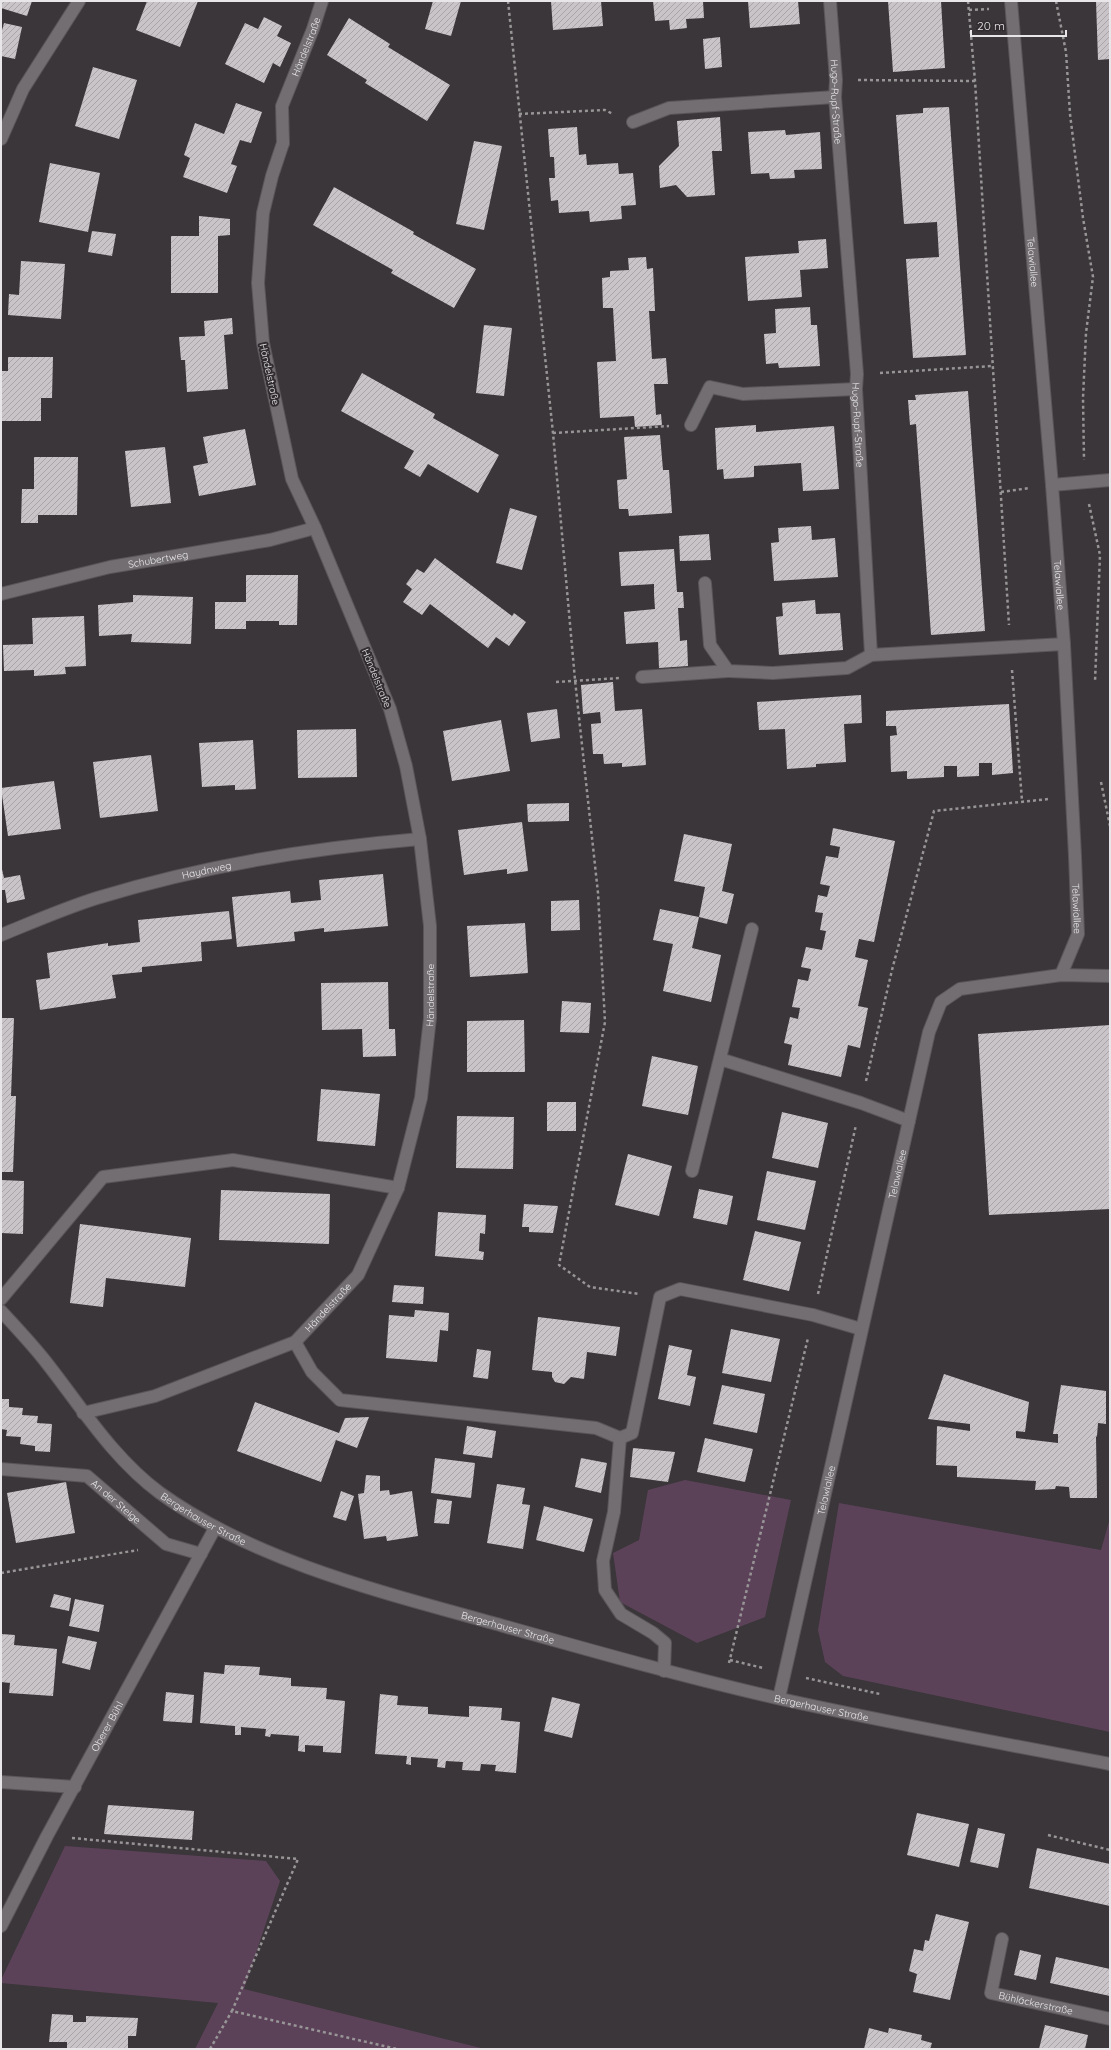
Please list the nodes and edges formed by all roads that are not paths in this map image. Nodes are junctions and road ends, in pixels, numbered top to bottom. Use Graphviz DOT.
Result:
graph roads {
  1 [pos="79,1"];
  2 [pos="322,1"];
  3 [pos="830,1"];
  4 [pos="1011,1"];
  5 [pos="835,97"];
  6 [pos="634,122"];
  7 [pos="1,139"];
  8 [pos="856,389"];
  9 [pos="691,425"];
  10 [pos="1110,480"];
  11 [pos="1052,485"];
  12 [pos="315,528"];
  13 [pos="705,583"];
  14 [pos="1,594"];
  15 [pos="1064,644"];
  16 [pos="871,655"];
  17 [pos="728,671"];
  18 [pos="642,677"];
  19 [pos="420,839"];
  20 [pos="752,929"];
  21 [pos="1,935"];
  22 [pos="1060,974"];
  23 [pos="1110,976"];
  24 [pos="720,1059"];
  25 [pos="909,1121"];
  26 [pos="692,1171"];
  27 [pos="398,1188"];
  28 [pos="1,1299"];
  29 [pos="1,1310"];
  30 [pos="861,1328"];
  31 [pos="295,1342"];
  32 [pos="83,1413"];
  33 [pos="620,1438"];
  34 [pos="1,1469"];
  35 [pos="214,1528"];
  36 [pos="201,1554"];
  37 [pos="664,1671"];
  38 [pos="779,1698"];
  39 [pos="1110,1764"];
  40 [pos="1,1782"];
  41 [pos="75,1787"];
  42 [pos="1,1926"];
  43 [pos="1002,1939"];
  44 [pos="1110,2019"];
  1 -- 7 [label="street"];
  2 -- 12 [label="street, Händelstraße"];
  3 -- 5 [label="street, Hugo-Rupf-Straße"];
  4 -- 11 [label="street, Telawiallee"];
  5 -- 6 [label="street"];
  5 -- 8 [label="street, Hugo-Rupf-Straße"];
  8 -- 9 [label="street"];
  8 -- 16 [label="street, Hugo-Rupf-Straße"];
  10 -- 11 [label="street"];
  11 -- 15 [label="street, Telawiallee"];
  12 -- 14 [label="street, Schubertweg"];
  12 -- 19 [label="street, Händelstraße"];
  13 -- 17 [label="street"];
  15 -- 16 [label="street"];
  15 -- 22 [label="street, Telawiallee"];
  16 -- 17 [label="street"];
  17 -- 18 [label="street"];
  19 -- 21 [label="street, Haydnweg"];
  19 -- 27 [label="street, Händelstraße"];
  20 -- 24 [label="street"];
  22 -- 23 [label="street"];
  22 -- 25 [label="street, Telawiallee"];
  24 -- 25 [label="street"];
  24 -- 26 [label="street"];
  25 -- 30 [label="street, Telawiallee"];
  27 -- 28 [label="street"];
  27 -- 31 [label="street, Händelstraße"];
  29 -- 32 [label="street, Bergerhauser Straße"];
  30 -- 33 [label="street"];
  30 -- 38 [label="street, Telawiallee"];
  31 -- 32 [label="street, Händelstraße"];
  31 -- 33 [label="street"];
  32 -- 35 [label="street, Bergerhauser Straße"];
  33 -- 37 [label="street"];
  34 -- 36 [label="street, An der Steige"];
  35 -- 36 [label="street, Oberer Bühl"];
  35 -- 37 [label="street, Bergerhauser Straße"];
  36 -- 41 [label="street, Oberer Bühl"];
  37 -- 38 [label="street, Bergerhauser Straße"];
  38 -- 39 [label="street, Bergerhauser Straße"];
  40 -- 41 [label="street"];
  41 -- 42 [label="street, Oberer Bühl"];
  43 -- 44 [label="street, Bühläckerstraße"];
}
